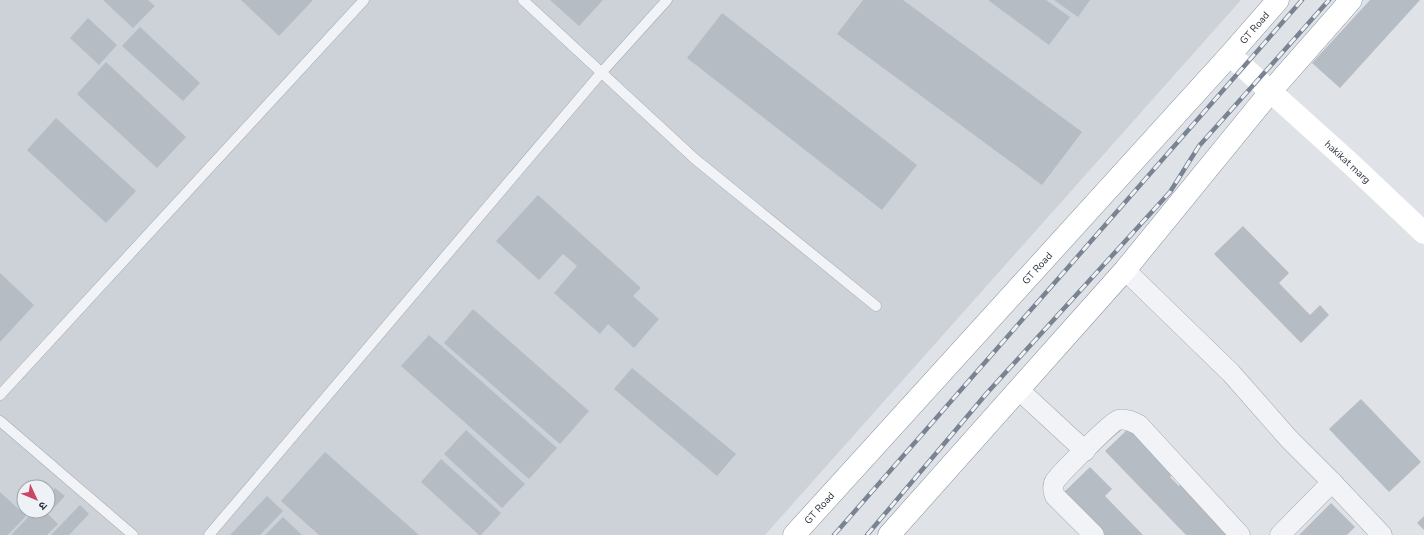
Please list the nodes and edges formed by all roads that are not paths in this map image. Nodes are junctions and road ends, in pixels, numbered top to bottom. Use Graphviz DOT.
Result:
graph roads {
  1 [pos="364,0"];
  2 [pos="523,0"];
  3 [pos="666,0"];
  4 [pos="1278,0"];
  5 [pos="1350,0"];
  6 [pos="1230,54"];
  7 [pos="601,73"];
  8 [pos="1271,91"];
  9 [pos="1424,233"];
  10 [pos="1125,270"];
  11 [pos="876,306"];
  12 [pos="1018,389"];
  13 [pos="0,394"];
  14 [pos="0,421"];
  15 [pos="1085,450"];
  16 [pos="1332,482"];
  17 [pos="133,535"];
  18 [pos="210,535"];
  19 [pos="794,535"];
  20 [pos="889,535"];
  21 [pos="1094,535"];
  22 [pos="1240,535"];
  23 [pos="1280,535"];
  24 [pos="1382,535"];
  1 -- 13 [label="lane"];
  2 -- 7 [label="lane"];
  3 -- 7 [label="lane"];
  4 -- 6 [label="main road, GT Road"];
  5 -- 8 [label="main road"];
  6 -- 8 [label="main road, hakikat marg"];
  6 -- 19 [label="main road, GT Road"];
  7 -- 11 [label="lane"];
  7 -- 18 [label="lane"];
  8 -- 9 [label="main road, hakikat marg"];
  8 -- 10 [label="main road"];
  10 -- 12 [label="main road"];
  10 -- 16 [label="street"];
  12 -- 15 [label="street"];
  12 -- 20 [label="main road"];
  14 -- 17 [label="lane"];
  15 -- 21 [label="street"];
  15 -- 22 [label="street"];
  16 -- 23 [label="street"];
  16 -- 24 [label="street"];
}
